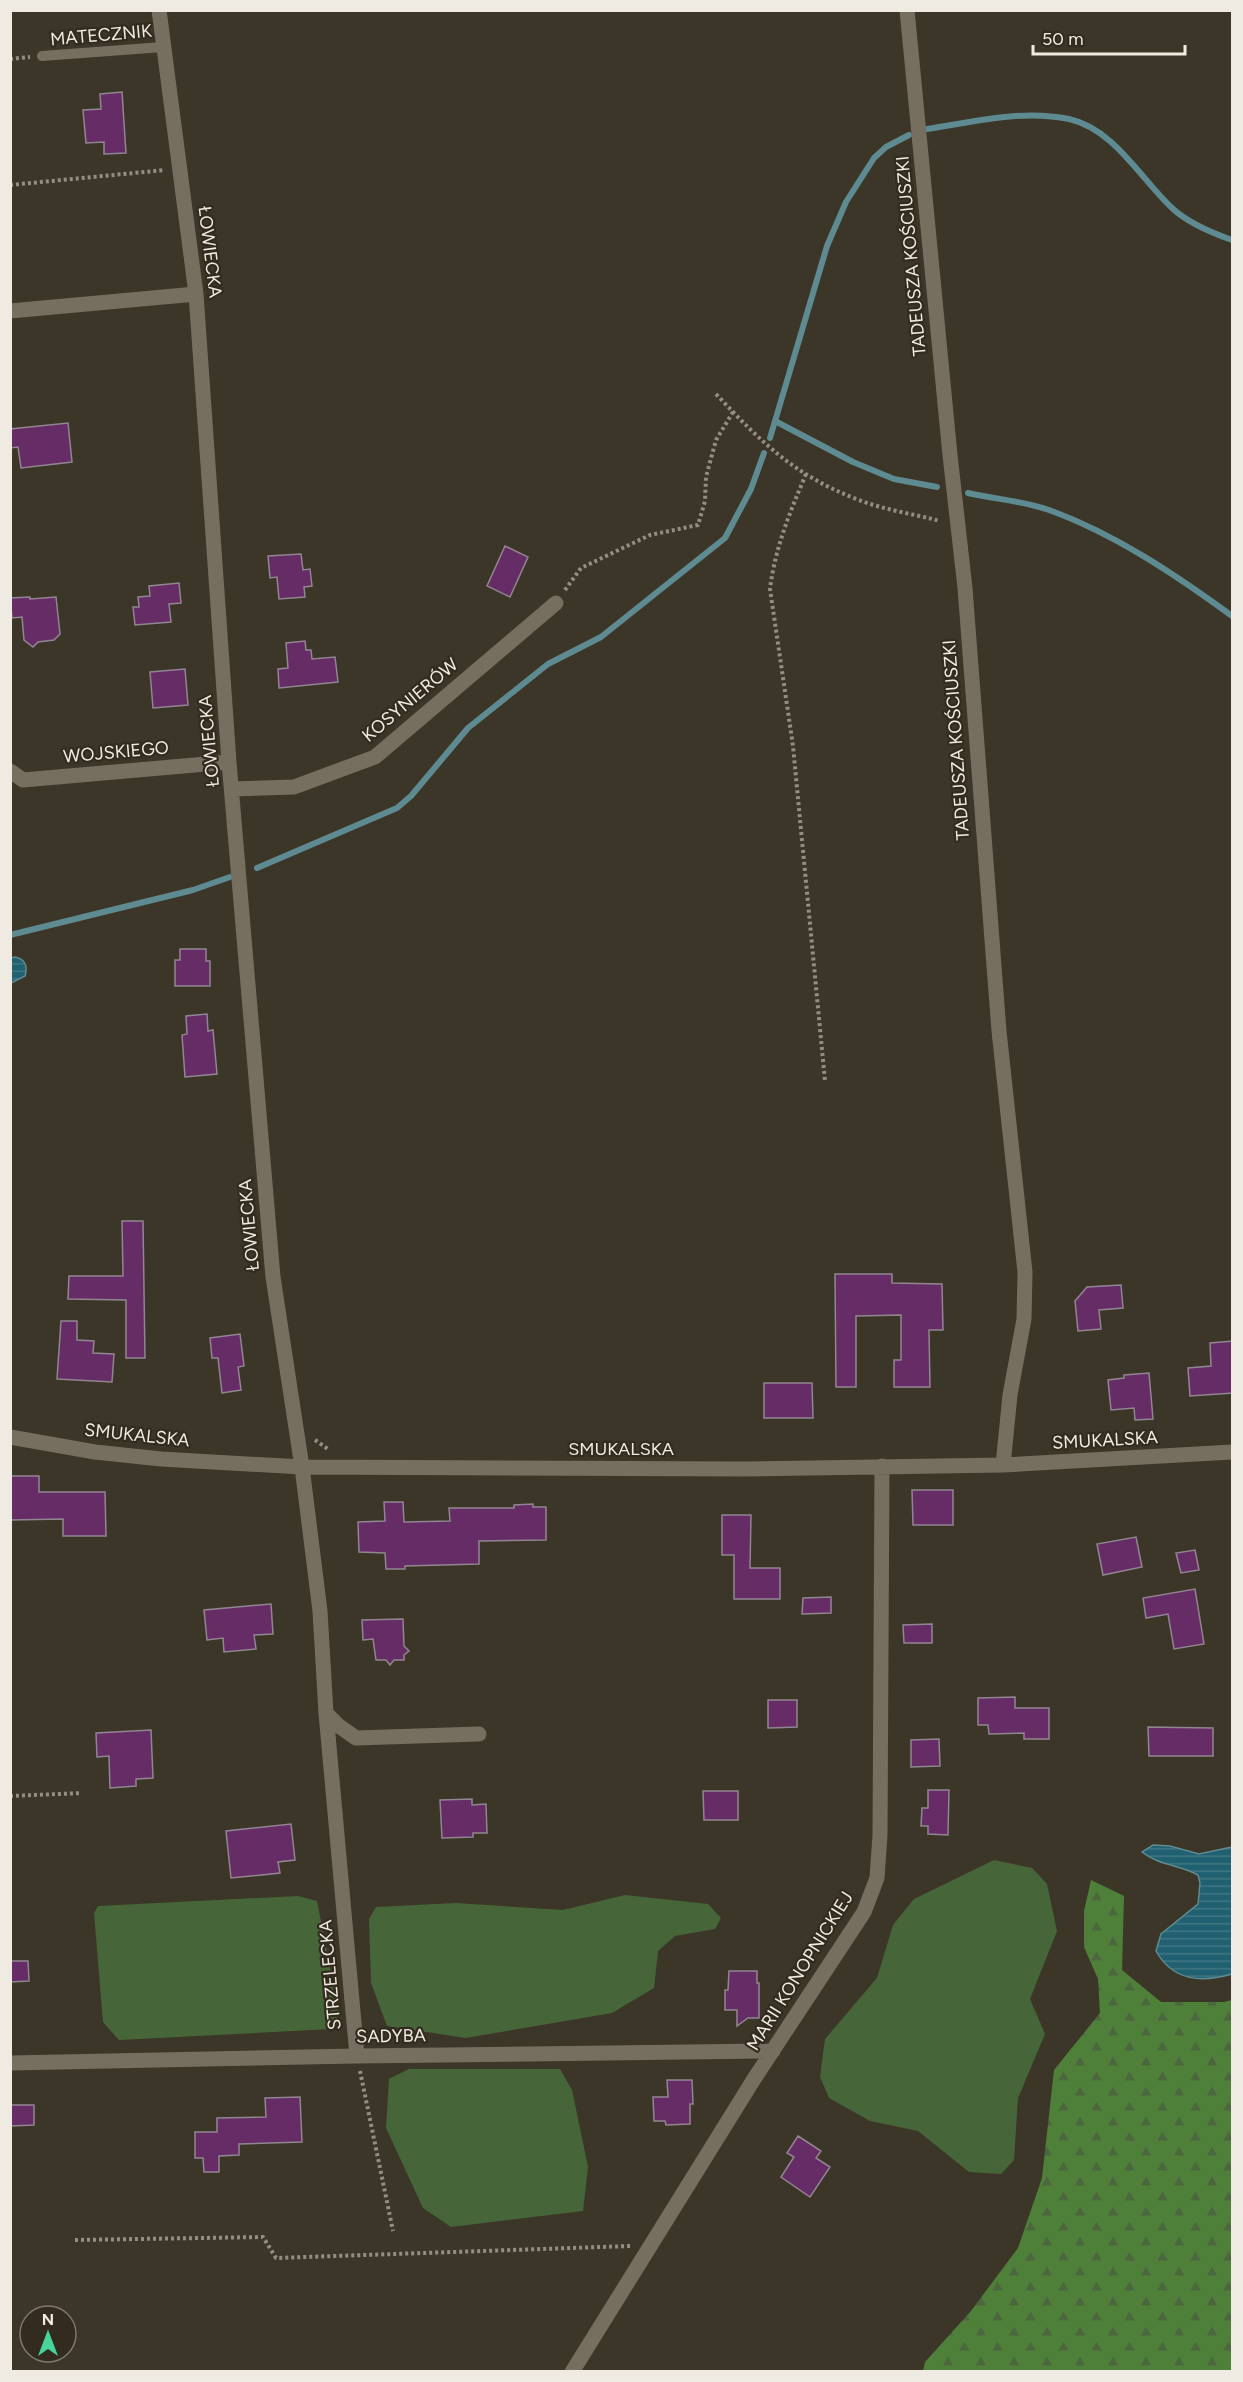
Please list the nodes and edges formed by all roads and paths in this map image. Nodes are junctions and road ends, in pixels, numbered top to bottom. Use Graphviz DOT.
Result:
graph roads {
  1 [pos="159,10"];
  2 [pos="907,10"];
  3 [pos="163,47"];
  4 [pos="42,56"];
  5 [pos="180,169"];
  6 [pos="10,185"];
  7 [pos="196,294"];
  8 [pos="10,311"];
  9 [pos="716,393"];
  10 [pos="733,412"];
  11 [pos="806,474"];
  12 [pos="958,526"];
  13 [pos="556,603"];
  14 [pos="229,762"];
  15 [pos="10,771"];
  16 [pos="232,789"];
  17 [pos="825,1081"];
  18 [pos="297,1434"];
  19 [pos="10,1437"];
  20 [pos="1233,1452"];
  21 [pos="333,1453"];
  22 [pos="1003,1465"];
  23 [pos="882,1466"];
  24 [pos="302,1467"];
  25 [pos="327,1713"];
  26 [pos="479,1734"];
  27 [pos="82,1793"];
  28 [pos="10,1796"];
  29 [pos="773,2051"];
  30 [pos="357,2056"];
  31 [pos="10,2063"];
  32 [pos="393,2231"];
  33 [pos="75,2240"];
  34 [pos="650,2245"];
  35 [pos="572,2372"];
  1 -- 3 [label="street, ŁOWIECKA"];
  2 -- 12 [label="street, TADEUSZA KOŚCIUSZKI"];
  3 -- 4 [label="lane, MATECZNIK"];
  3 -- 5 [label="street, ŁOWIECKA"];
  5 -- 6 [label="path"];
  5 -- 7 [label="street, ŁOWIECKA"];
  7 -- 8 [label="street"];
  7 -- 14 [label="street, ŁOWIECKA"];
  9 -- 10 [label="path"];
  10 -- 11 [label="path"];
  10 -- 13 [label="path"];
  11 -- 12 [label="path"];
  11 -- 17 [label="path"];
  12 -- 22 [label="street, TADEUSZA KOŚCIUSZKI"];
  13 -- 16 [label="street, KOSYNIERÓW"];
  14 -- 15 [label="street, WOJSKIEGO"];
  14 -- 16 [label="street, ŁOWIECKA"];
  16 -- 18 [label="street, ŁOWIECKA"];
  18 -- 21 [label="path"];
  18 -- 24 [label="street, ŁOWIECKA"];
  19 -- 24 [label="street, SMUKALSKA"];
  20 -- 22 [label="street, SMUKALSKA"];
  22 -- 23 [label="street, SMUKALSKA"];
  23 -- 24 [label="street, SMUKALSKA"];
  23 -- 29 [label="street, MARII KONOPNICKIEJ"];
  24 -- 25 [label="street, STRZELECKA"];
  25 -- 26 [label="street"];
  25 -- 30 [label="street, STRZELECKA"];
  27 -- 28 [label="path"];
  29 -- 30 [label="street, SADYBA"];
  29 -- 34 [label="street, MARII KONOPNICKIEJ"];
  30 -- 31 [label="street, SADYBA"];
  30 -- 32 [label="path"];
  33 -- 34 [label="path"];
  34 -- 35 [label="street, MARII KONOPNICKIEJ"];
}
